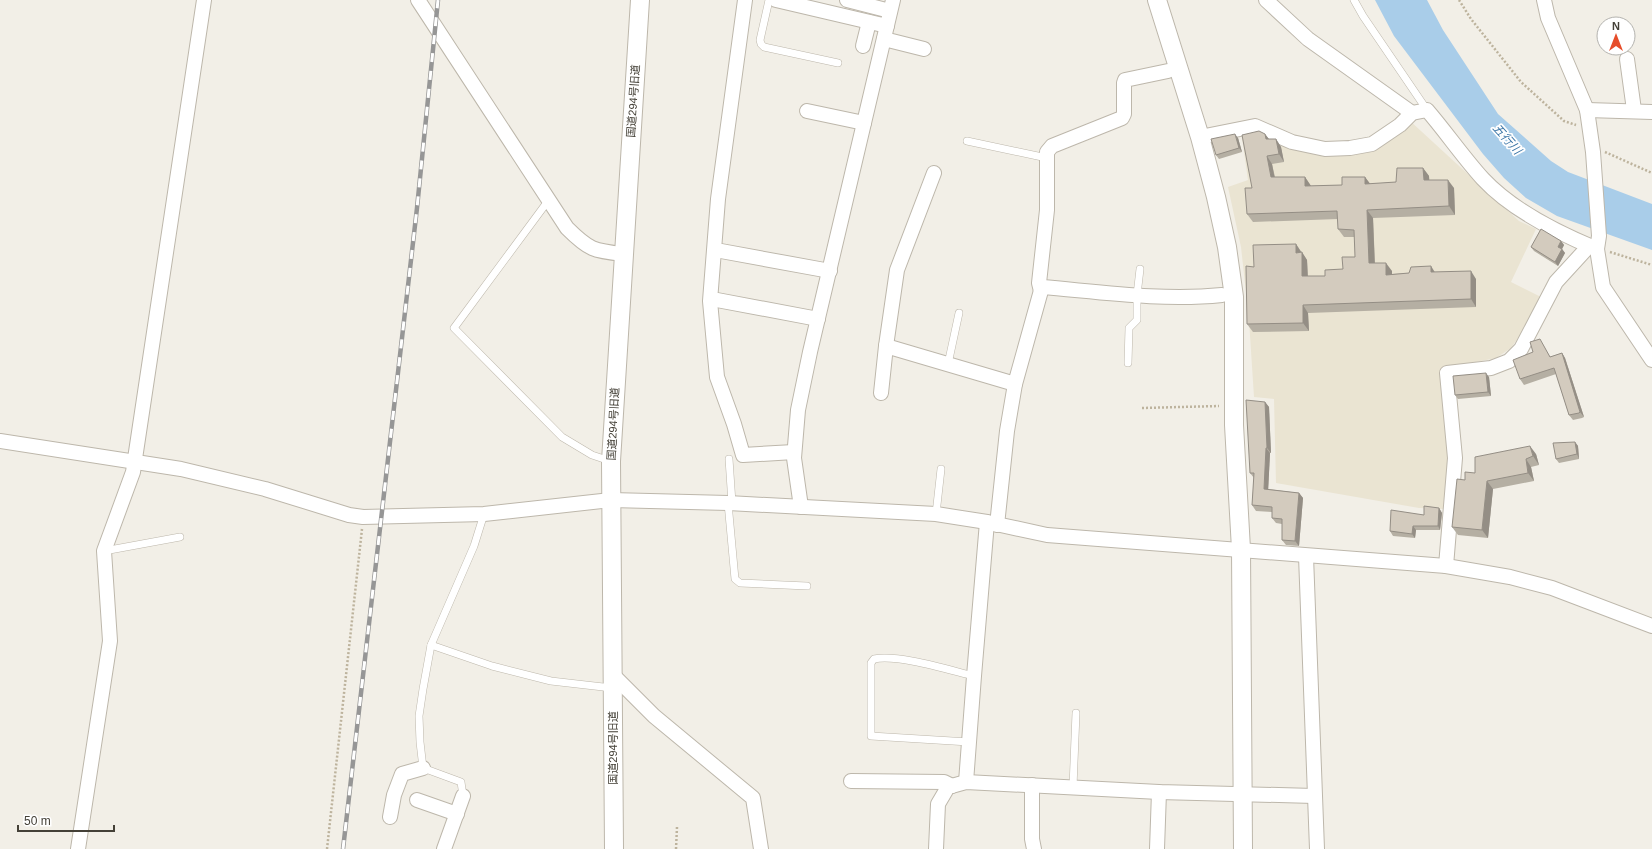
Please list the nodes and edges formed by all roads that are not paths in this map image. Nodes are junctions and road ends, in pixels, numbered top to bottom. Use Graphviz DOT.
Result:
graph roads {
  1 [pos="204,0"];
  2 [pos="418,0"];
  3 [pos="640,0"];
  4 [pos="745,0"];
  5 [pos="769,0"];
  6 [pos="776,0"];
  7 [pos="847,0"];
  8 [pos="1157,0"];
  9 [pos="1266,0"];
  10 [pos="1354,0"];
  11 [pos="1544,0"];
  12 [pos="892,5"];
  13 [pos="869,22"];
  14 [pos="885,32"];
  15 [pos="863,46"];
  16 [pos="924,49"];
  17 [pos="1628,59"];
  18 [pos="838,63"];
  19 [pos="1168,71"];
  20 [pos="1427,110"];
  21 [pos="1587,110"];
  22 [pos="1634,110"];
  23 [pos="807,111"];
  24 [pos="1652,112"];
  25 [pos="1412,113"];
  26 [pos="864,123"];
  27 [pos="1200,137"];
  28 [pos="966,141"];
  29 [pos="1047,158"];
  30 [pos="934,173"];
  31 [pos="548,201"];
  32 [pos="1595,246"];
  33 [pos="721,251"];
  34 [pos="624,254"];
  35 [pos="1140,270"];
  36 [pos="830,271"];
  37 [pos="1041,291"];
  38 [pos="1137,295"];
  39 [pos="1222,296"];
  40 [pos="717,300"];
  41 [pos="959,313"];
  42 [pos="818,319"];
  43 [pos="886,346"];
  44 [pos="1652,360"];
  45 [pos="1128,363"];
  46 [pos="948,364"];
  47 [pos="1015,384"];
  48 [pos="881,393"];
  49 [pos="0,441"];
  50 [pos="794,452"];
  51 [pos="729,459"];
  52 [pos="135,461"];
  53 [pos="610,461"];
  54 [pos="941,470"];
  55 [pos="611,500"];
  56 [pos="730,503"];
  57 [pos="801,507"];
  58 [pos="484,514"];
  59 [pos="936,514"];
  60 [pos="992,524"];
  61 [pos="180,537"];
  62 [pos="1240,550"];
  63 [pos="104,551"];
  64 [pos="1306,556"];
  65 [pos="1446,566"];
  66 [pos="807,586"];
  67 [pos="1652,626"];
  68 [pos="431,645"];
  69 [pos="974,676"];
  70 [pos="613,681"];
  71 [pos="1076,713"];
  72 [pos="969,742"];
  73 [pos="423,768"];
  74 [pos="851,781"];
  75 [pos="966,782"];
  76 [pos="1032,785"];
  77 [pos="952,786"];
  78 [pos="1073,787"];
  79 [pos="1159,792"];
  80 [pos="1242,795"];
  81 [pos="463,796"];
  82 [pos="1314,796"];
  83 [pos="417,800"];
  84 [pos="457,814"];
  85 [pos="390,816"];
  86 [pos="78,849"];
  87 [pos="444,849"];
  88 [pos="614,849"];
  89 [pos="761,849"];
  90 [pos="936,849"];
  91 [pos="1034,849"];
  92 [pos="1157,849"];
  93 [pos="1243,849"];
  94 [pos="1317,849"];
  1 -- 52 [label="street"];
  2 -- 31 [label="street"];
  3 -- 34 [label="street, 国道294号旧道"];
  4 -- 50 [label="street"];
  5 -- 18 [label="lane"];
  6 -- 13 [label="street"];
  7 -- 12 [label="street"];
  8 -- 27 [label="street"];
  9 -- 25 [label="street"];
  10 -- 20 [label="lane"];
  11 -- 21 [label="street"];
  12 -- 14 [label="street"];
  13 -- 14 [label="street"];
  13 -- 15 [label="street"];
  14 -- 16 [label="street"];
  14 -- 26 [label="street"];
  17 -- 22 [label="street"];
  19 -- 29 [label="street"];
  20 -- 25 [label="street"];
  20 -- 32 [label="street"];
  21 -- 22 [label="street"];
  21 -- 32 [label="street"];
  22 -- 24 [label="street"];
  23 -- 26 [label="street"];
  25 -- 27 [label="street"];
  26 -- 36 [label="street"];
  27 -- 62 [label="street"];
  28 -- 29 [label="lane"];
  29 -- 37 [label="street"];
  30 -- 43 [label="street"];
  31 -- 34 [label="street"];
  31 -- 53 [label="lane"];
  32 -- 44 [label="street"];
  32 -- 65 [label="street"];
  33 -- 36 [label="street"];
  34 -- 53 [label="street, 国道294号旧道"];
  35 -- 38 [label="lane"];
  36 -- 42 [label="street"];
  37 -- 38 [label="street"];
  37 -- 47 [label="street"];
  38 -- 39 [label="street"];
  38 -- 45 [label="lane"];
  40 -- 42 [label="street"];
  41 -- 46 [label="lane"];
  42 -- 50 [label="street"];
  43 -- 46 [label="street"];
  43 -- 48 [label="street"];
  46 -- 47 [label="street"];
  47 -- 60 [label="street"];
  49 -- 52 [label="street"];
  50 -- 57 [label="street"];
  51 -- 56 [label="lane"];
  52 -- 58 [label="street"];
  52 -- 63 [label="street"];
  53 -- 55 [label="street, 国道294号旧道"];
  54 -- 59 [label="lane"];
  55 -- 56 [label="street"];
  55 -- 58 [label="street"];
  55 -- 70 [label="street, 国道294号旧道"];
  56 -- 57 [label="street"];
  56 -- 66 [label="lane"];
  57 -- 59 [label="street"];
  58 -- 68 [label="lane"];
  59 -- 60 [label="street"];
  60 -- 62 [label="street"];
  60 -- 69 [label="street"];
  61 -- 63 [label="lane"];
  62 -- 64 [label="street"];
  62 -- 80 [label="street"];
  63 -- 86 [label="street"];
  64 -- 65 [label="street"];
  64 -- 82 [label="street"];
  65 -- 67 [label="street"];
  68 -- 70 [label="lane"];
  68 -- 73 [label="lane"];
  69 -- 72 [label="street"];
  69 -- 72 [label="lane"];
  70 -- 88 [label="street, 国道294号旧道"];
  70 -- 89 [label="street"];
  71 -- 78 [label="lane"];
  72 -- 75 [label="street"];
  73 -- 81 [label="lane"];
  73 -- 85 [label="street"];
  74 -- 77 [label="street"];
  75 -- 76 [label="street"];
  75 -- 77 [label="street"];
  76 -- 78 [label="street"];
  76 -- 91 [label="street"];
  77 -- 90 [label="street"];
  78 -- 79 [label="street"];
  79 -- 80 [label="street"];
  79 -- 92 [label="street"];
  80 -- 82 [label="street"];
  80 -- 93 [label="street"];
  81 -- 84 [label="street"];
  82 -- 94 [label="street"];
  83 -- 84 [label="street"];
  84 -- 87 [label="street"];
}
